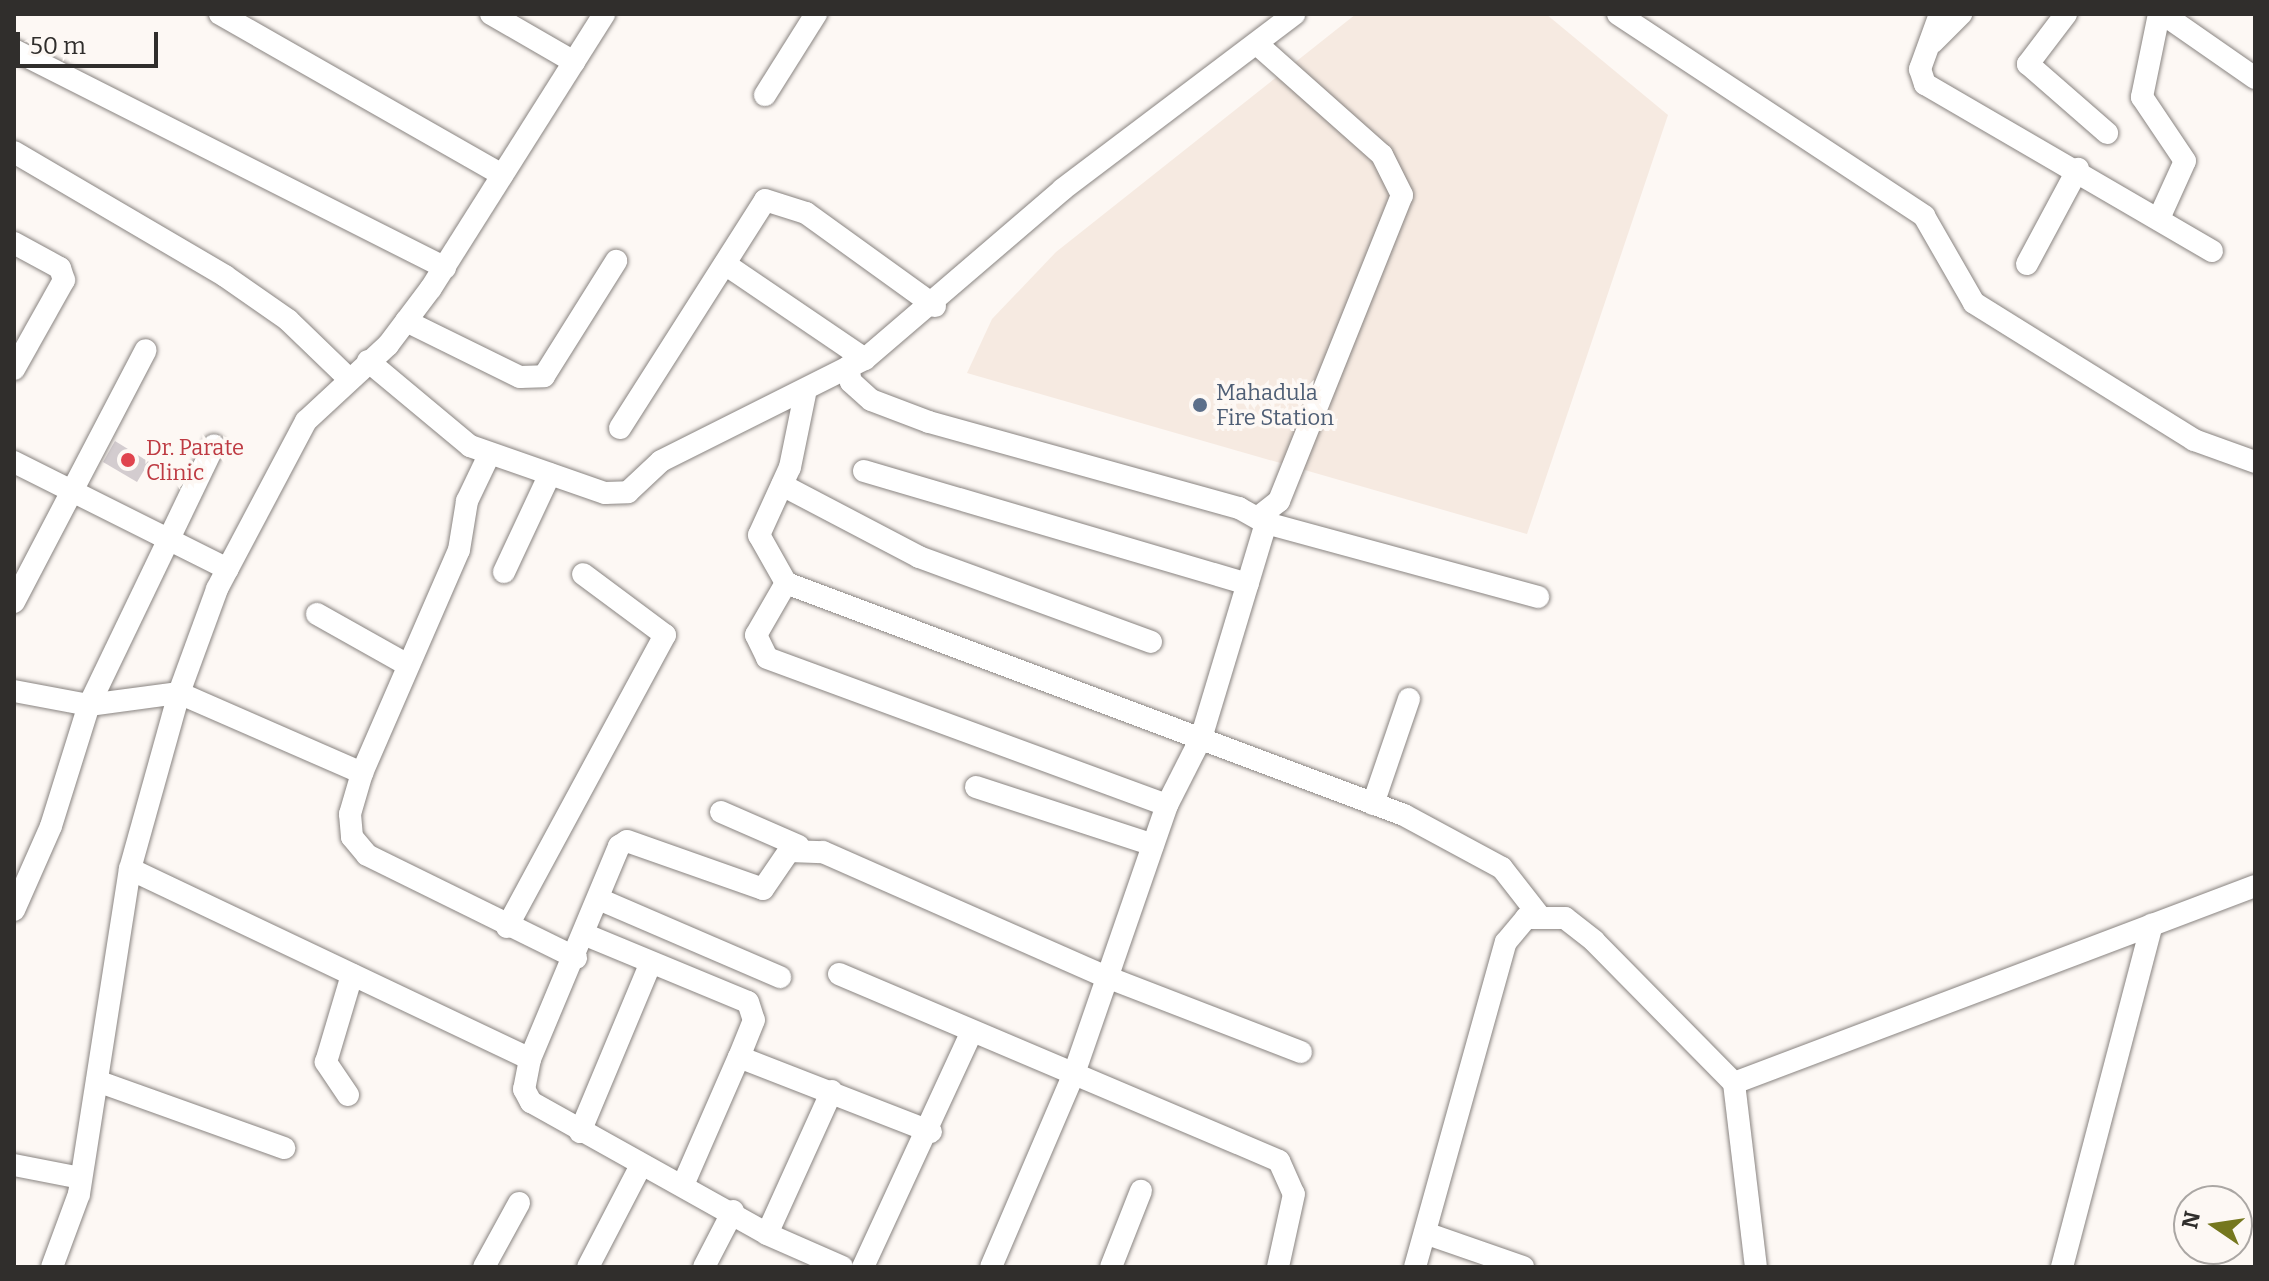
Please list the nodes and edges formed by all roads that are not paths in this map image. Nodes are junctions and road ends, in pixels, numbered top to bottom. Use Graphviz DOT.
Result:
graph roads {
  1 [pos="220,14"];
  2 [pos="491,14"];
  3 [pos="604,14"];
  4 [pos="816,14"];
  5 [pos="1294,14"];
  6 [pos="1618,14"];
  7 [pos="1940,14"];
  8 [pos="1961,14"];
  9 [pos="2066,14"];
  10 [pos="2161,14"];
  11 [pos="1257,44"];
  12 [pos="1926,49"];
  13 [pos="14,50"];
  14 [pos="574,62"];
  15 [pos="2255,78"];
  16 [pos="765,95"];
  17 [pos="2107,133"];
  18 [pos="14,152"];
  19 [pos="2078,169"];
  20 [pos="502,175"];
  21 [pos="2160,216"];
  22 [pos="14,243"];
  23 [pos="2212,251"];
  24 [pos="616,261"];
  25 [pos="725,264"];
  26 [pos="2027,264"];
  27 [pos="445,268"];
  28 [pos="935,306"];
  29 [pos="406,321"];
  30 [pos="146,350"];
  31 [pos="368,361"];
  32 [pos="857,363"];
  33 [pos="14,369"];
  34 [pos="348,378"];
  35 [pos="805,394"];
  36 [pos="620,428"];
  37 [pos="214,445"];
  38 [pos="489,455"];
  39 [pos="14,462"];
  40 [pos="2255,462"];
  41 [pos="864,471"];
  42 [pos="550,474"];
  43 [pos="782,485"];
  44 [pos="70,491"];
  45 [pos="1264,519"];
  46 [pos="169,541"];
  47 [pos="228,569"];
  48 [pos="504,572"];
  49 [pos="583,574"];
  50 [pos="786,583"];
  51 [pos="1248,584"];
  52 [pos="1538,597"];
  53 [pos="14,602"];
  54 [pos="317,614"];
  55 [pos="1151,642"];
  56 [pos="406,664"];
  57 [pos="14,691"];
  58 [pos="179,693"];
  59 [pos="1409,699"];
  60 [pos="89,705"];
  61 [pos="1201,738"];
  62 [pos="362,773"];
  63 [pos="976,787"];
  64 [pos="1373,804"];
  65 [pos="1167,805"];
  66 [pos="721,812"];
  67 [pos="1153,845"];
  68 [pos="799,846"];
  69 [pos="130,869"];
  70 [pos="19,886"];
  71 [pos="2255,886"];
  72 [pos="601,900"];
  73 [pos="14,910"];
  74 [pos="1538,914"];
  75 [pos="2152,925"];
  76 [pos="507,927"];
  77 [pos="586,935"];
  78 [pos="576,958"];
  79 [pos="650,965"];
  80 [pos="839,974"];
  81 [pos="352,975"];
  82 [pos="1104,976"];
  83 [pos="780,977"];
  84 [pos="971,1033"];
  85 [pos="1301,1052"];
  86 [pos="739,1057"];
  87 [pos="530,1059"];
  88 [pos="1075,1071"];
  89 [pos="97,1081"];
  90 [pos="1734,1083"];
  91 [pos="832,1091"];
  92 [pos="348,1095"];
  93 [pos="580,1132"];
  94 [pos="931,1132"];
  95 [pos="284,1148"];
  96 [pos="14,1165"];
  97 [pos="641,1165"];
  98 [pos="81,1178"];
  99 [pos="683,1185"];
  100 [pos="1141,1191"];
  101 [pos="519,1203"];
  102 [pos="733,1211"];
  103 [pos="1425,1233"];
  104 [pos="767,1234"];
  105 [pos="807,1260"];
  106 [pos="52,1267"];
  107 [pos="484,1267"];
  108 [pos="588,1267"];
  109 [pos="704,1267"];
  110 [pos="842,1267"];
  111 [pos="863,1267"];
  112 [pos="991,1267"];
  113 [pos="1111,1267"];
  114 [pos="1278,1267"];
  115 [pos="1415,1267"];
  116 [pos="1523,1267"];
  117 [pos="1756,1267"];
  118 [pos="2062,1267"];
  1 -- 20 [label="street"];
  2 -- 14 [label="street"];
  3 -- 14 [label="street"];
  4 -- 16 [label="street"];
  5 -- 11 [label="street"];
  6 -- 40 [label="street"];
  7 -- 12 [label="street"];
  8 -- 12 [label="street"];
  9 -- 17 [label="street"];
  10 -- 15 [label="street"];
  10 -- 21 [label="street"];
  11 -- 28 [label="street"];
  11 -- 45 [label="street"];
  12 -- 19 [label="street"];
  13 -- 27 [label="street"];
  14 -- 20 [label="street"];
  18 -- 34 [label="street"];
  19 -- 21 [label="street"];
  19 -- 26 [label="street"];
  20 -- 27 [label="street"];
  21 -- 23 [label="street"];
  22 -- 33 [label="street"];
  24 -- 29 [label="street"];
  25 -- 28 [label="street"];
  25 -- 32 [label="street"];
  25 -- 36 [label="street"];
  27 -- 29 [label="street"];
  28 -- 32 [label="street"];
  29 -- 31 [label="street"];
  30 -- 44 [label="street"];
  31 -- 34 [label="street"];
  31 -- 38 [label="street"];
  32 -- 35 [label="street"];
  32 -- 45 [label="street"];
  34 -- 47 [label="street"];
  35 -- 42 [label="street"];
  35 -- 43 [label="street"];
  37 -- 46 [label="street"];
  38 -- 42 [label="street"];
  38 -- 56 [label="street"];
  39 -- 44 [label="street"];
  41 -- 51 [label="street"];
  42 -- 48 [label="street"];
  43 -- 50 [label="street"];
  43 -- 55 [label="street"];
  44 -- 46 [label="street"];
  44 -- 53 [label="street"];
  45 -- 51 [label="street"];
  45 -- 52 [label="street"];
  46 -- 47 [label="street"];
  46 -- 60 [label="street"];
  47 -- 58 [label="street"];
  49 -- 76 [label="street"];
  50 -- 61 [label="street"];
  50 -- 65 [label="street"];
  51 -- 61 [label="street"];
  54 -- 56 [label="street"];
  56 -- 62 [label="street"];
  57 -- 60 [label="street"];
  58 -- 60 [label="street"];
  58 -- 62 [label="street"];
  58 -- 69 [label="street"];
  59 -- 64 [label="street"];
  60 -- 70 [label="street"];
  61 -- 64 [label="street"];
  61 -- 65 [label="street"];
  62 -- 76 [label="street"];
  63 -- 67 [label="street"];
  64 -- 74 [label="street"];
  65 -- 67 [label="street"];
  66 -- 68 [label="street"];
  67 -- 82 [label="street"];
  68 -- 72 [label="street"];
  68 -- 82 [label="street"];
  69 -- 81 [label="street"];
  69 -- 89 [label="street"];
  70 -- 73 [label="street"];
  71 -- 75 [label="street"];
  72 -- 77 [label="street"];
  72 -- 83 [label="street"];
  74 -- 90 [label="street"];
  74 -- 103 [label="street"];
  75 -- 90 [label="street"];
  75 -- 118 [label="street"];
  76 -- 78 [label="street"];
  77 -- 78 [label="street"];
  77 -- 79 [label="street"];
  78 -- 87 [label="street"];
  79 -- 86 [label="street"];
  79 -- 93 [label="street"];
  80 -- 84 [label="street"];
  81 -- 87 [label="street"];
  81 -- 92 [label="street"];
  82 -- 85 [label="street"];
  82 -- 88 [label="street"];
  84 -- 88 [label="street"];
  84 -- 94 [label="street"];
  86 -- 91 [label="street"];
  86 -- 99 [label="street"];
  87 -- 93 [label="street"];
  88 -- 112 [label="street"];
  88 -- 114 [label="street"];
  89 -- 95 [label="street"];
  89 -- 98 [label="street"];
  90 -- 117 [label="street"];
  91 -- 94 [label="street"];
  91 -- 104 [label="street"];
  93 -- 97 [label="street"];
  94 -- 111 [label="street"];
  96 -- 98 [label="street"];
  97 -- 99 [label="street"];
  97 -- 108 [label="street"];
  98 -- 106 [label="street"];
  99 -- 102 [label="street"];
  100 -- 113 [label="street"];
  101 -- 107 [label="street"];
  102 -- 104 [label="street"];
  102 -- 109 [label="street"];
  103 -- 115 [label="street"];
  103 -- 116 [label="street"];
  104 -- 105 [label="street"];
  105 -- 110 [label="street"];
}
